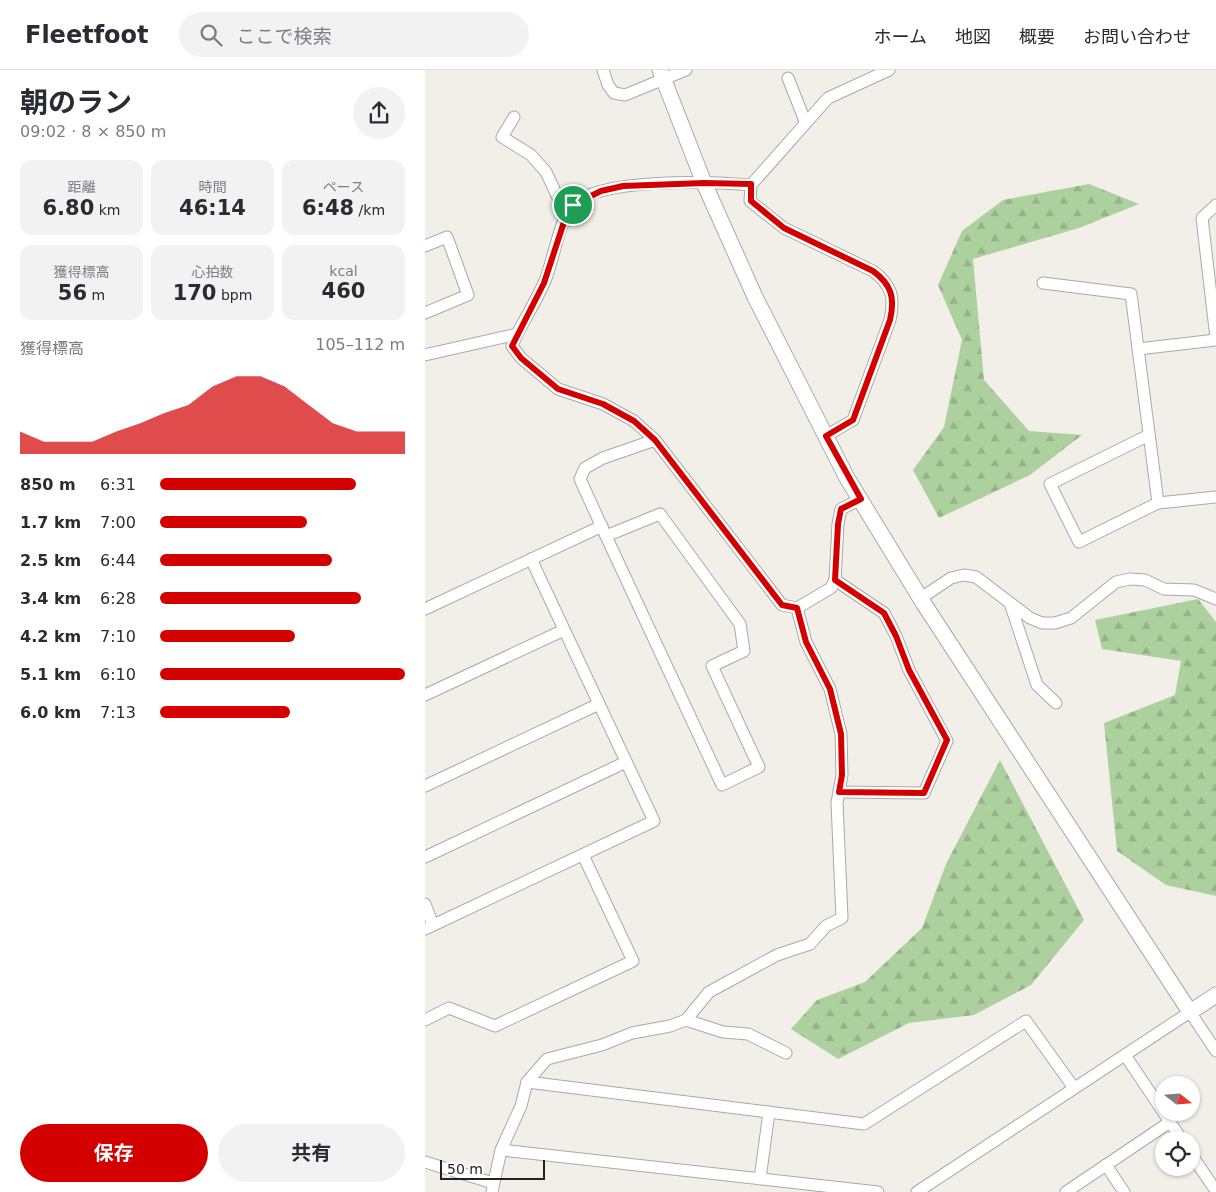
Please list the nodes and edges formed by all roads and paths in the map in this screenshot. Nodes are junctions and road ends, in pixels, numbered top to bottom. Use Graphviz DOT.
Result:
graph roads {
  1 [pos="603,70"];
  2 [pos="686,70"];
  3 [pos="886,71"];
  4 [pos="662,75"];
  5 [pos="788,78"];
  6 [pos="514,117"];
  7 [pos="805,121"];
  8 [pos="704,183"];
  9 [pos="751,184"];
  10 [pos="1216,205"];
  11 [pos="567,217"];
  12 [pos="425,246"];
  13 [pos="1043,283"];
  14 [pos="425,313"];
  15 [pos="517,334"];
  16 [pos="1216,339"];
  17 [pos="1138,349"];
  18 [pos="425,355"];
  19 [pos="1149,434"];
  20 [pos="826,436"];
  21 [pos="655,440"];
  22 [pos="1216,497"];
  23 [pos="861,499"];
  24 [pos="1158,503"];
  25 [pos="604,531"];
  26 [pos="531,559"];
  27 [pos="835,580"];
  28 [pos="921,598"];
  29 [pos="1216,599"];
  30 [pos="1010,603"];
  31 [pos="797,608"];
  32 [pos="425,609"];
  33 [pos="565,630"];
  34 [pos="425,695"];
  35 [pos="1056,702"];
  36 [pos="599,704"];
  37 [pos="626,762"];
  38 [pos="425,786"];
  39 [pos="839,792"];
  40 [pos="583,855"];
  41 [pos="425,857"];
  42 [pos="425,904"];
  43 [pos="429,927"];
  44 [pos="1216,995"];
  45 [pos="1190,1012"];
  46 [pos="425,1020"];
  47 [pos="686,1020"];
  48 [pos="1216,1051"];
  49 [pos="786,1053"];
  50 [pos="1125,1055"];
  51 [pos="527,1082"];
  52 [pos="1074,1088"];
  53 [pos="769,1112"];
  54 [pos="1169,1122"];
  55 [pos="1176,1131"];
  56 [pos="501,1150"];
  57 [pos="425,1162"];
  58 [pos="1106,1165"];
  59 [pos="1200,1167"];
  60 [pos="760,1179"];
  61 [pos="493,1187"];
  62 [pos="1216,1191"];
  63 [pos="878,1192"];
  64 [pos="917,1192"];
  65 [pos="1065,1192"];
  66 [pos="1124,1192"];
  1 -- 4 [label="street"];
  2 -- 4 [label="street"];
  3 -- 7 [label="street"];
  4 -- 8 [label="street"];
  5 -- 7 [label="street"];
  6 -- 11 [label="street"];
  7 -- 9 [label="street"];
  8 -- 9 [label="street"];
  8 -- 11 [label="street"];
  8 -- 20 [label="street"];
  9 -- 20 [label="street"];
  10 -- 16 [label="street"];
  11 -- 15 [label="street"];
  12 -- 14 [label="street"];
  13 -- 17 [label="street"];
  15 -- 18 [label="street"];
  15 -- 21 [label="street"];
  16 -- 17 [label="street"];
  17 -- 19 [label="street"];
  19 -- 24 [label="street"];
  19 -- 24 [label="street"];
  20 -- 23 [label="street"];
  21 -- 25 [label="street"];
  21 -- 31 [label="street"];
  22 -- 24 [label="street"];
  23 -- 27 [label="street"];
  23 -- 28 [label="street"];
  25 -- 25 [label="street"];
  25 -- 26 [label="street"];
  26 -- 32 [label="street"];
  26 -- 33 [label="street"];
  27 -- 31 [label="street"];
  27 -- 39 [label="street"];
  28 -- 30 [label="street"];
  28 -- 45 [label="street"];
  29 -- 30 [label="street"];
  30 -- 35 [label="street"];
  31 -- 39 [label="street"];
  33 -- 34 [label="street"];
  33 -- 36 [label="street"];
  36 -- 37 [label="street"];
  36 -- 38 [label="street"];
  37 -- 40 [label="street"];
  37 -- 41 [label="street"];
  39 -- 47 [label="street"];
  40 -- 43 [label="street"];
  40 -- 46 [label="street"];
  42 -- 43 [label="street"];
  44 -- 45 [label="street"];
  45 -- 48 [label="street"];
  45 -- 50 [label="street"];
  47 -- 49 [label="street"];
  47 -- 51 [label="street"];
  50 -- 52 [label="street"];
  50 -- 54 [label="street"];
  51 -- 53 [label="street"];
  51 -- 56 [label="street"];
  52 -- 53 [label="street"];
  52 -- 64 [label="street"];
  53 -- 60 [label="street"];
  54 -- 55 [label="street"];
  54 -- 58 [label="street"];
  56 -- 60 [label="street"];
  56 -- 61 [label="street"];
  57 -- 61 [label="street"];
  58 -- 65 [label="street"];
  58 -- 66 [label="street"];
  59 -- 62 [label="street"];
  60 -- 63 [label="street"];
}
